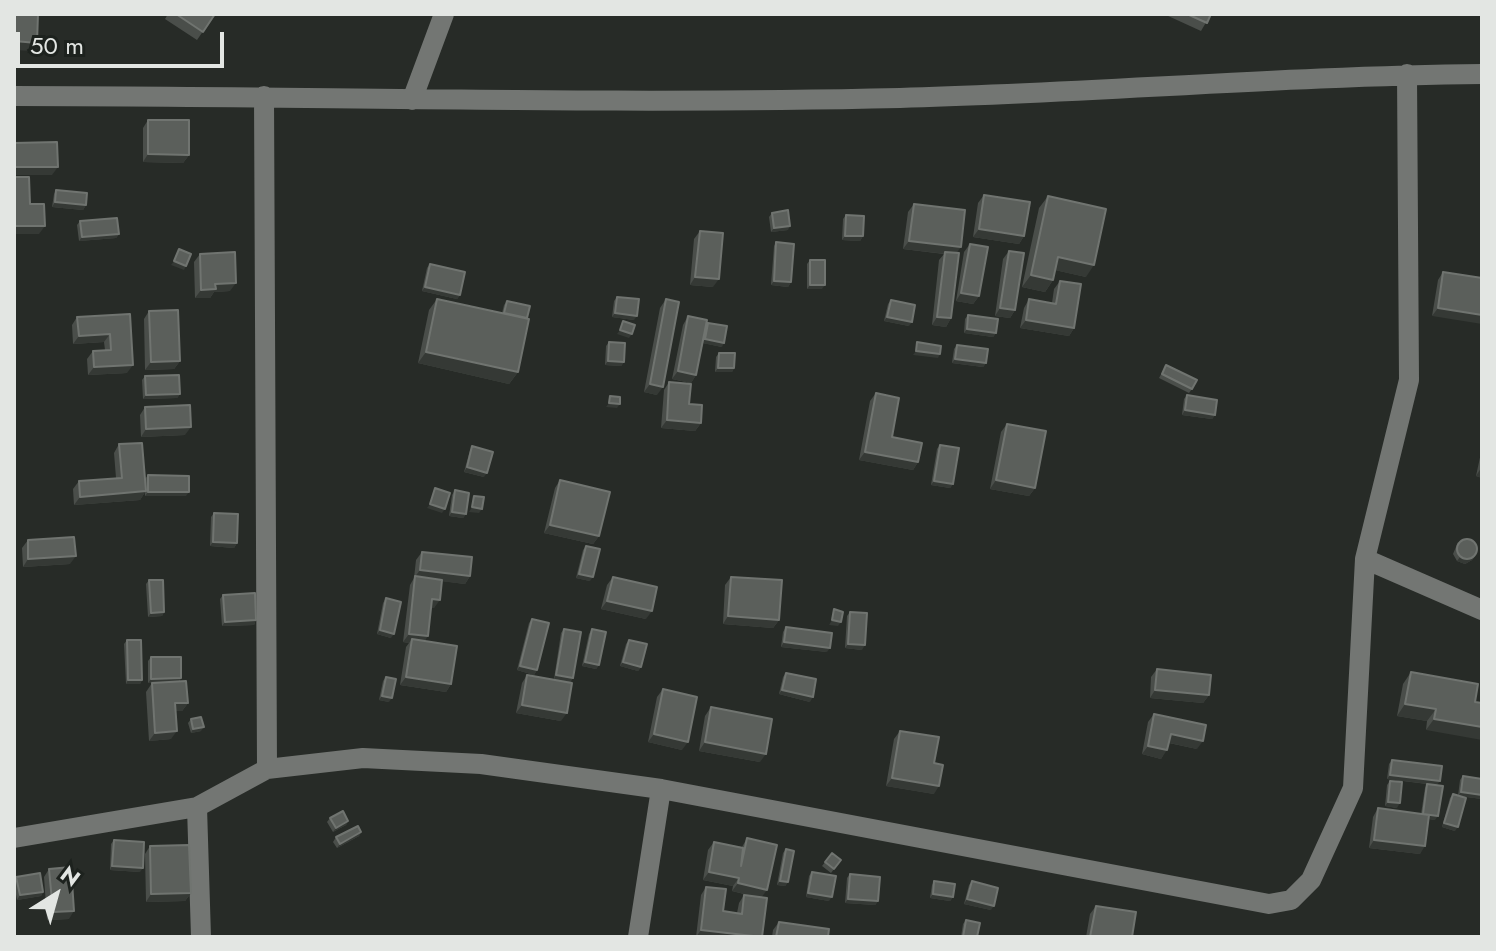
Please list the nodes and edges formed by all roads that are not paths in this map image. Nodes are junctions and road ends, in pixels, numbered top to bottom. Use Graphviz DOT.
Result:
graph roads {
  1 [pos="444,14"];
  2 [pos="1407,74"];
  3 [pos="1482,74"];
  4 [pos="14,96"];
  5 [pos="264,96"];
  6 [pos="412,100"];
  7 [pos="1365,559"];
  8 [pos="1482,610"];
  9 [pos="267,769"];
  10 [pos="661,789"];
  11 [pos="197,807"];
  12 [pos="14,838"];
  13 [pos="201,937"];
  14 [pos="638,937"];
  1 -- 6 [label="street"];
  2 -- 3 [label="street"];
  2 -- 6 [label="street"];
  2 -- 7 [label="street"];
  4 -- 5 [label="street"];
  5 -- 6 [label="street"];
  5 -- 9 [label="street"];
  7 -- 8 [label="street"];
  7 -- 10 [label="street"];
  9 -- 10 [label="street"];
  9 -- 11 [label="street"];
  10 -- 14 [label="street"];
  11 -- 12 [label="street"];
  11 -- 13 [label="street"];
}
